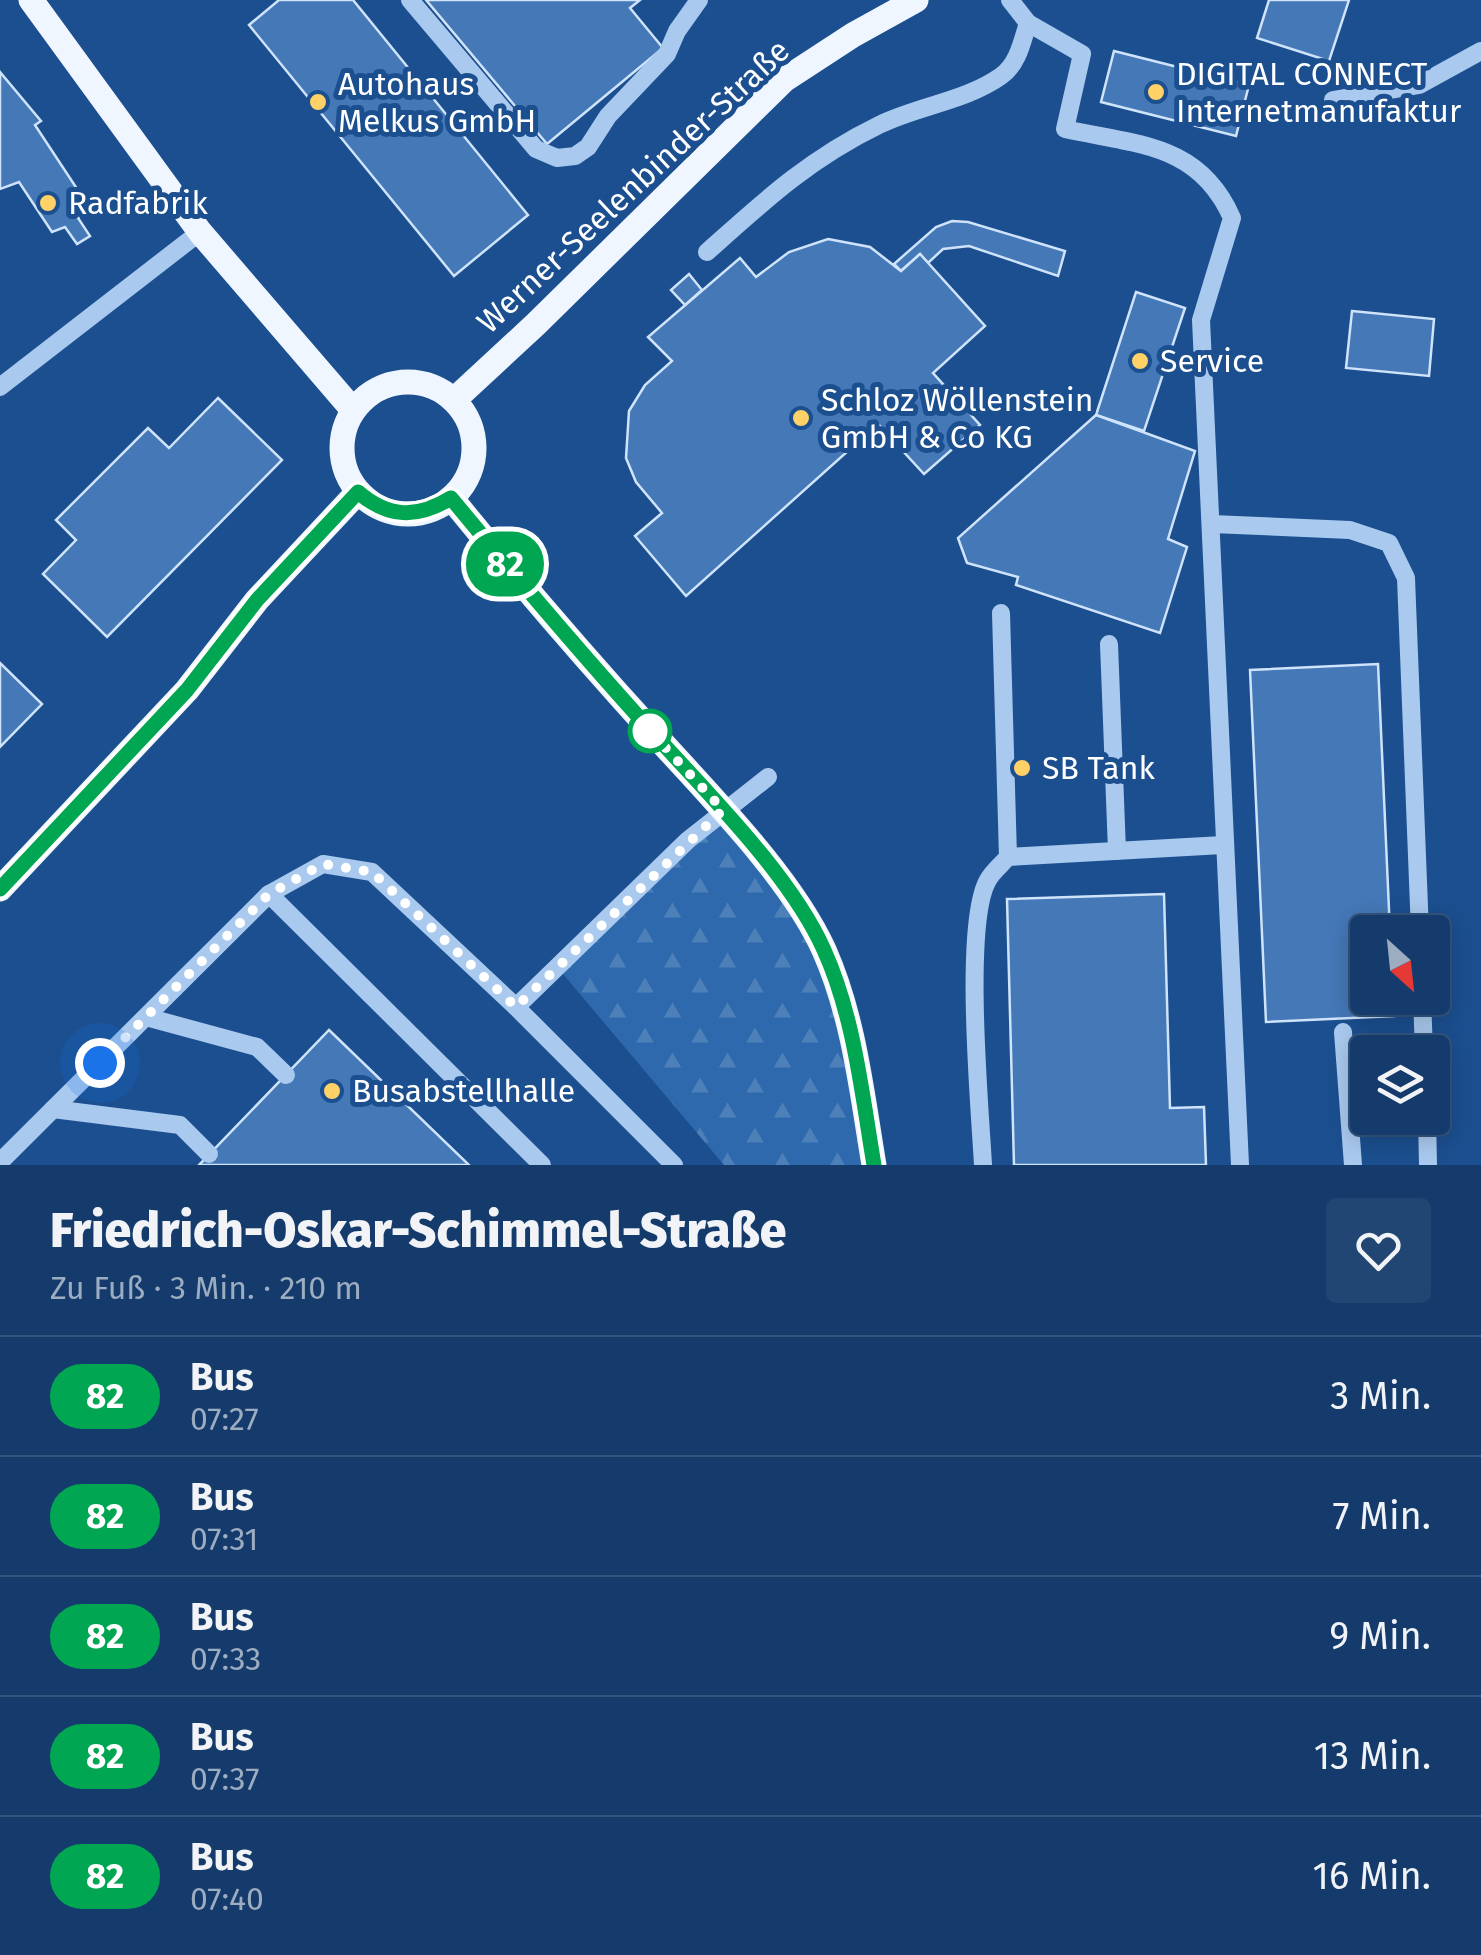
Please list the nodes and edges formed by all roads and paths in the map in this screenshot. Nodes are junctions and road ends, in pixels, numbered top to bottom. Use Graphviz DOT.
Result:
graph roads {
  1 [pos="31,0"];
  2 [pos="410,0"];
  3 [pos="699,0"];
  4 [pos="916,0"];
  5 [pos="1010,0"];
  6 [pos="1028,23"];
  7 [pos="1481,51"];
  8 [pos="1333,100"];
  9 [pos="200,232"];
  10 [pos="707,252"];
  11 [pos="0,388"];
  12 [pos="454,400"];
  13 [pos="353,410"];
  14 [pos="358,492"];
  15 [pos="451,498"];
  16 [pos="1212,524"];
  17 [pos="1001,613"];
  18 [pos="1109,644"];
  19 [pos="768,777"];
  20 [pos="723,810"];
  21 [pos="1223,844"];
  22 [pos="1116,851"];
  23 [pos="1008,857"];
  24 [pos="0,889"];
  25 [pos="269,894"];
  26 [pos="1419,915"];
  27 [pos="516,1007"];
  28 [pos="146,1017"];
  29 [pos="1342,1032"];
  30 [pos="286,1076"];
  31 [pos="53,1109"];
  32 [pos="1427,1135"];
  33 [pos="209,1154"];
  34 [pos="0,1162"];
  35 [pos="542,1165"];
  36 [pos="674,1165"];
  37 [pos="874,1165"];
  38 [pos="983,1165"];
  39 [pos="1240,1165"];
  40 [pos="1353,1165"];
  41 [pos="1428,1165"];
  1 -- 9 [label="main road"];
  2 -- 3 [label="street"];
  4 -- 12 [label="main road, Werner-Seelenbinder-Straße"];
  5 -- 6 [label="street"];
  6 -- 10 [label="street"];
  6 -- 16 [label="street"];
  7 -- 8 [label="street"];
  9 -- 11 [label="street"];
  9 -- 13 [label="main road"];
  12 -- 13 [label="main road"];
  12 -- 15 [label="main road"];
  13 -- 14 [label="main road"];
  14 -- 15 [label="main road"];
  14 -- 24 [label="main road"];
  15 -- 20 [label="main road"];
  16 -- 21 [label="street"];
  16 -- 26 [label="street"];
  17 -- 23 [label="street"];
  18 -- 22 [label="street"];
  19 -- 20 [label="street"];
  20 -- 27 [label="street"];
  20 -- 37 [label="main road"];
  21 -- 22 [label="street"];
  21 -- 39 [label="street"];
  22 -- 23 [label="street"];
  23 -- 38 [label="street"];
  25 -- 27 [label="street"];
  25 -- 28 [label="street"];
  25 -- 35 [label="street"];
  27 -- 36 [label="street"];
  28 -- 30 [label="street"];
  28 -- 31 [label="street"];
  29 -- 40 [label="street"];
  31 -- 33 [label="street"];
  31 -- 34 [label="street"];
  32 -- 41 [label="street"];
}
